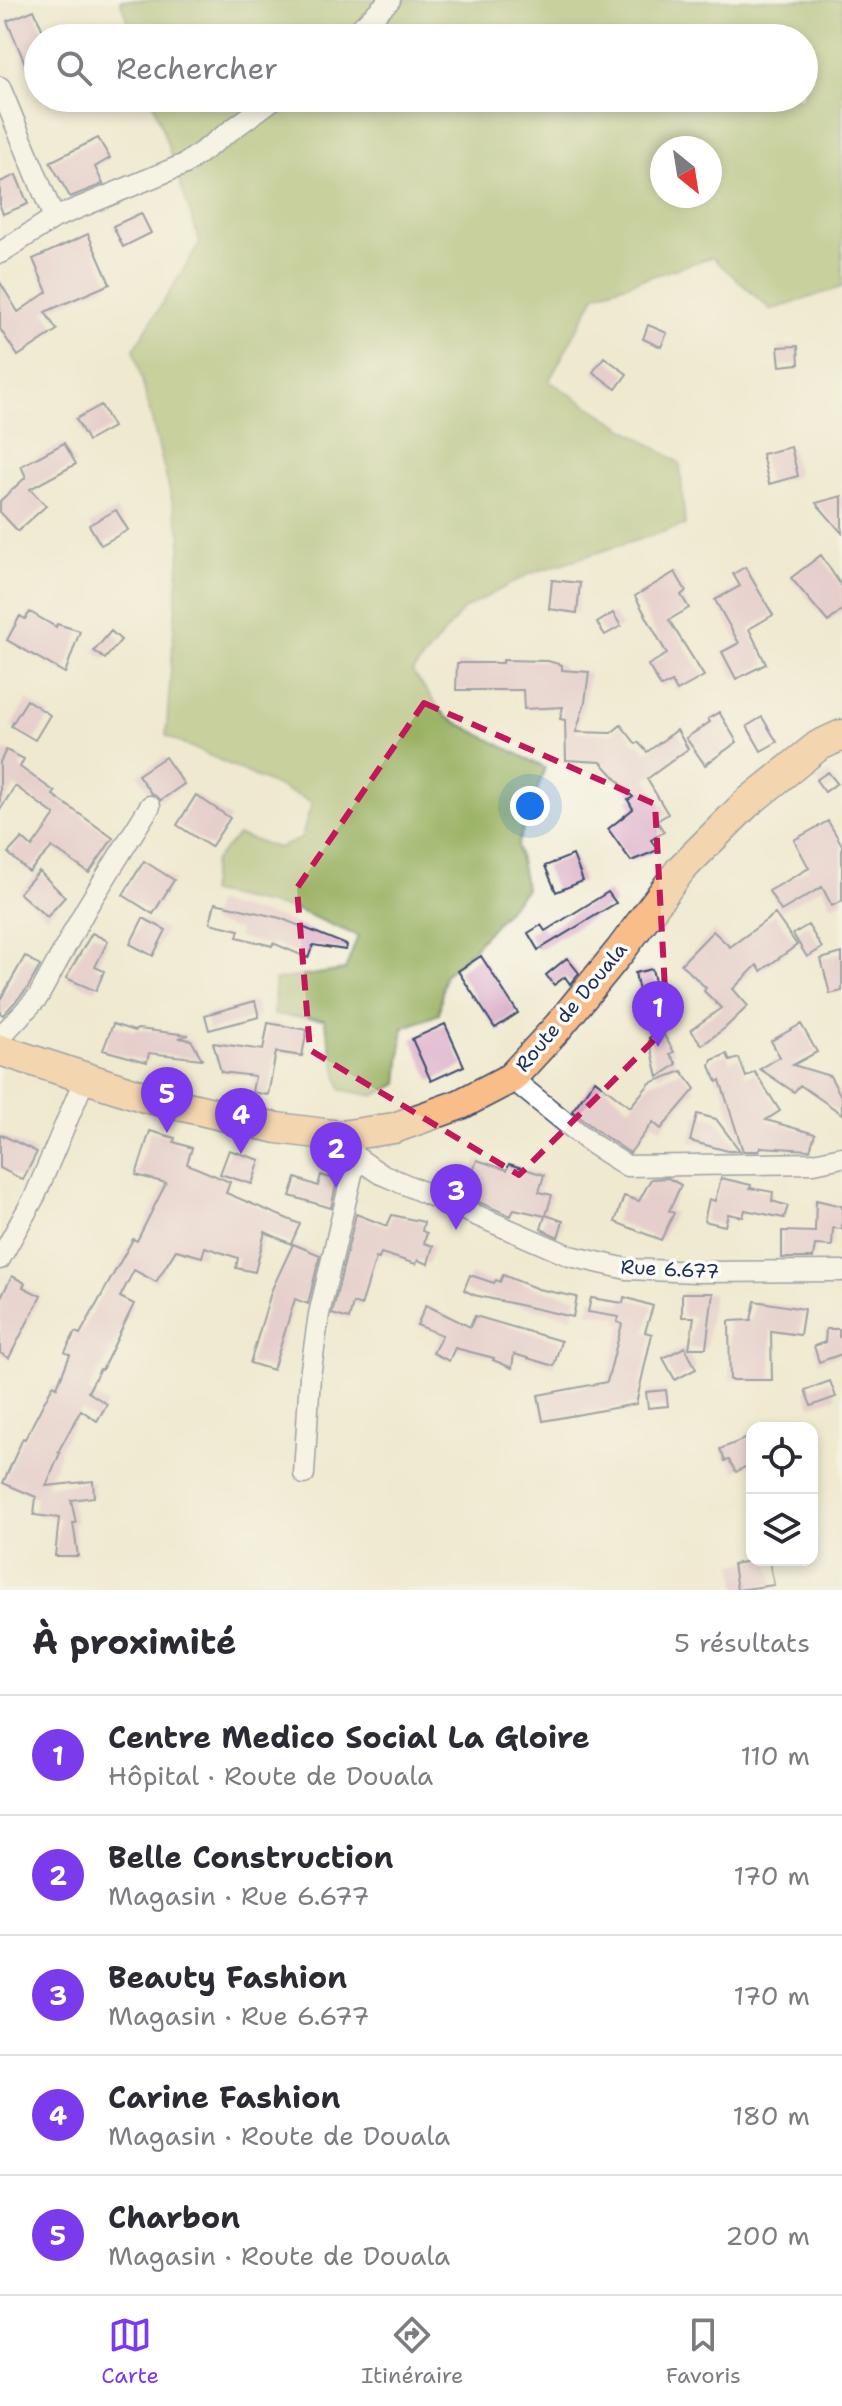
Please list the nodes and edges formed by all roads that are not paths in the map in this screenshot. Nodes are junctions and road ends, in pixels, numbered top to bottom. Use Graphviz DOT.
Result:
graph roads {
  1 [pos="390,0"];
  2 [pos="365,24"];
  3 [pos="0,87"];
  4 [pos="256,112"];
  5 [pos="54,218"];
  6 [pos="0,253"];
  7 [pos="842,735"];
  8 [pos="150,806"];
  9 [pos="0,1037"];
  10 [pos="0,1050"];
  11 [pos="85,1078"];
  12 [pos="511,1078"];
  13 [pos="349,1146"];
  14 [pos="842,1157"];
  15 [pos="0,1259"];
  16 [pos="842,1271"];
  17 [pos="304,1474"];
  1 -- 2 [label="street"];
  3 -- 5 [label="street"];
  4 -- 5 [label="street"];
  5 -- 6 [label="street"];
  7 -- 12 [label="highway, Route de Douala"];
  8 -- 9 [label="street"];
  10 -- 11 [label="highway, Route de Douala"];
  11 -- 13 [label="highway, Route de Douala"];
  11 -- 15 [label="street"];
  12 -- 13 [label="highway, Route de Douala"];
  12 -- 14 [label="street"];
  13 -- 16 [label="street, Rue 6.677"];
  13 -- 17 [label="street"];
}
